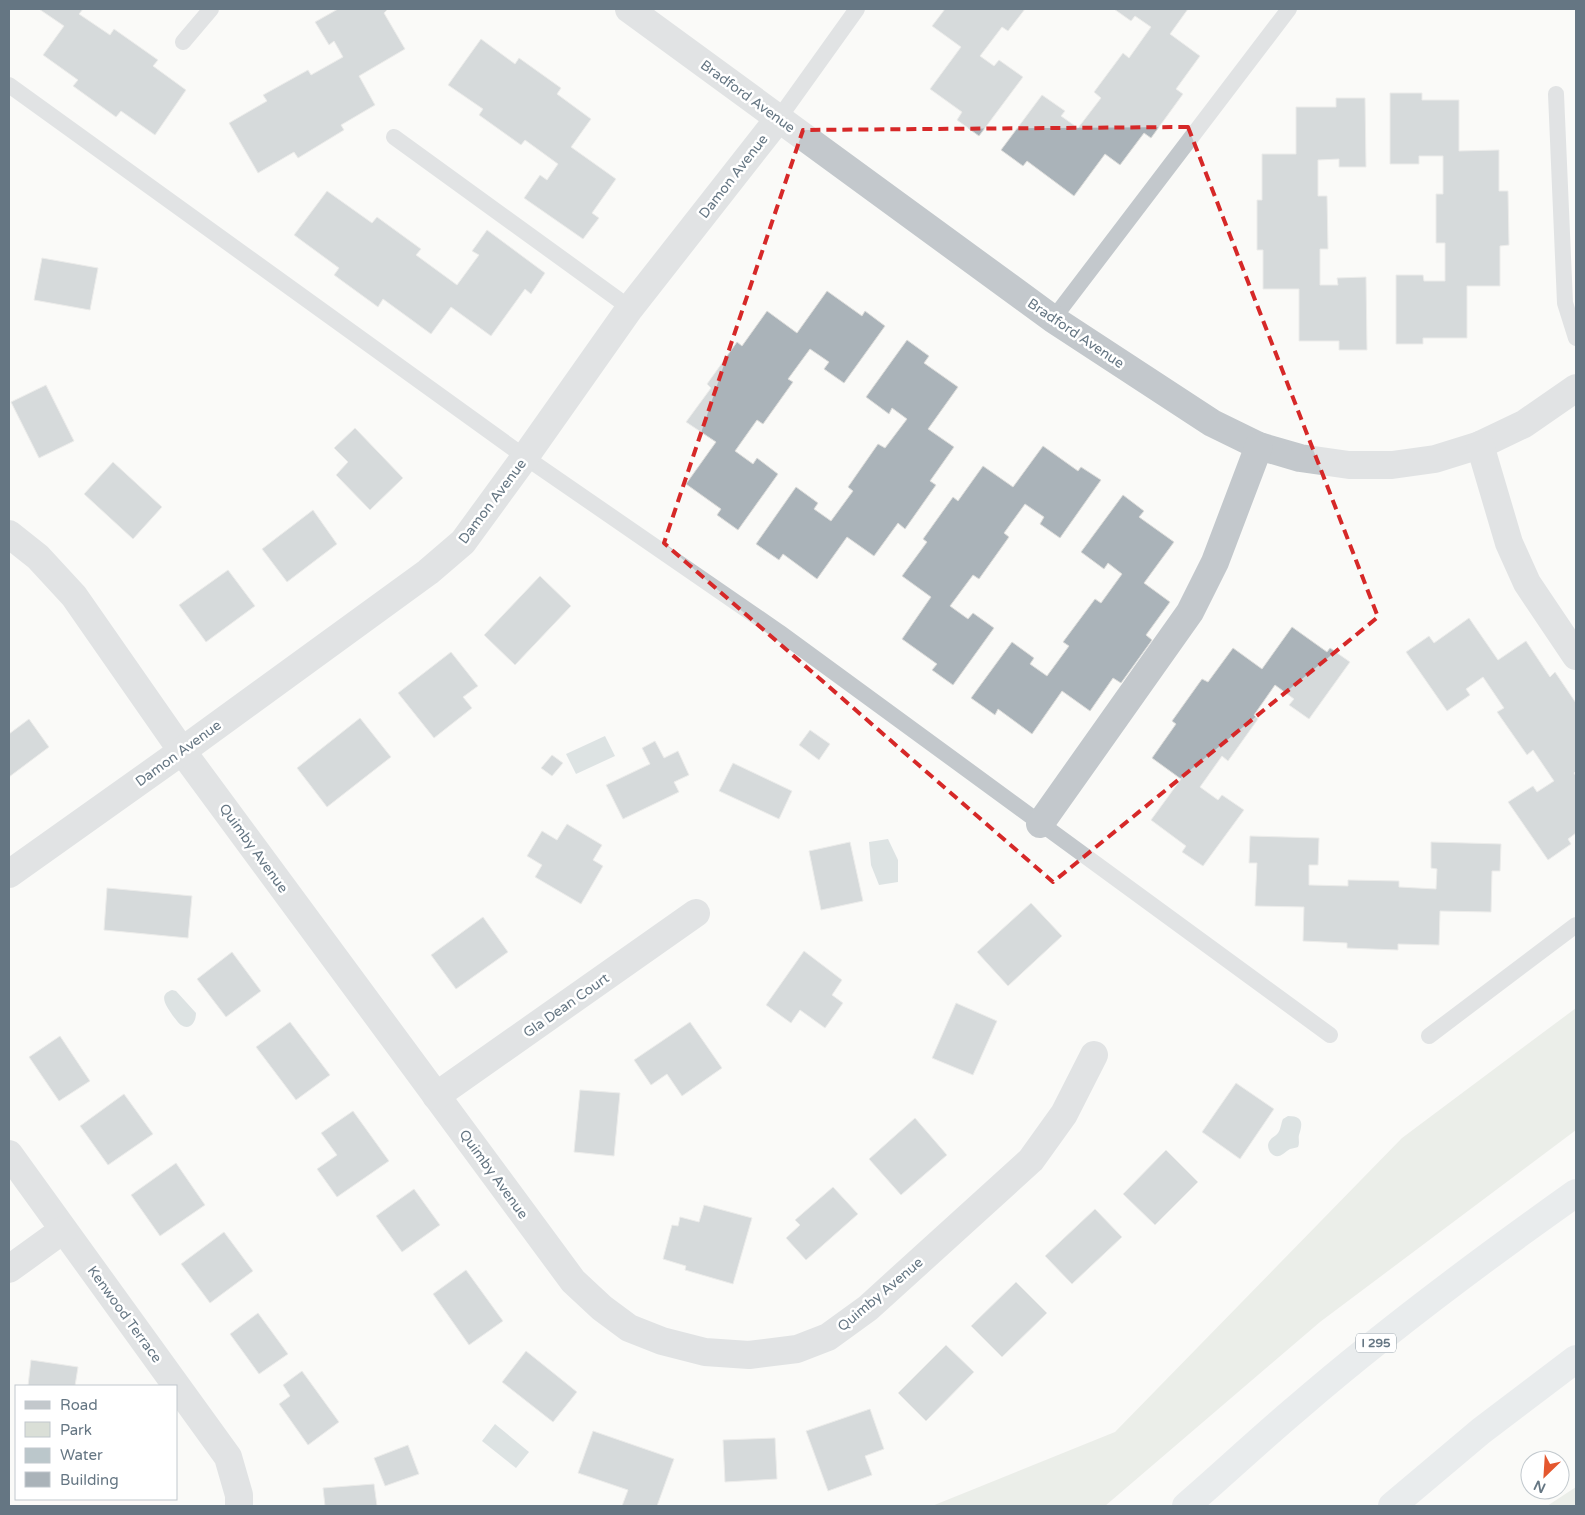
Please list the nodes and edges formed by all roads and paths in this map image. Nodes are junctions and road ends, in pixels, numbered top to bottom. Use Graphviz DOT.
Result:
graph roads {
  1 [pos="211,9"];
  2 [pos="629,9"];
  3 [pos="857,9"];
  4 [pos="1289,9"];
  5 [pos="183,42"];
  6 [pos="9,84"];
  7 [pos="1556,94"];
  8 [pos="779,118"];
  9 [pos="394,137"];
  10 [pos="630,308"];
  11 [pos="1053,319"];
  12 [pos="1576,338"];
  13 [pos="1576,388"];
  14 [pos="1480,445"];
  15 [pos="1259,446"];
  16 [pos="525,457"];
  17 [pos="9,534"];
  18 [pos="1576,656"];
  19 [pos="182,751"];
  20 [pos="1040,824"];
  21 [pos="9,874"];
  22 [pos="696,913"];
  23 [pos="1576,925"];
  24 [pos="1330,1035"];
  25 [pos="1429,1036"];
  26 [pos="1094,1055"];
  27 [pos="436,1096"];
  28 [pos="9,1154"];
  29 [pos="1576,1193"];
  30 [pos="63,1230"];
  31 [pos="9,1269"];
  32 [pos="1576,1359"];
  33 [pos="176,1385"];
  34 [pos="178,1388"];
  35 [pos="239,1506"];
  36 [pos="1186,1506"];
  37 [pos="1392,1506"];
  1 -- 5 [label="lane"];
  2 -- 8 [label="street, Bradford Avenue"];
  3 -- 8 [label="lane, Damon Avenue"];
  4 -- 11 [label="lane"];
  6 -- 16 [label="lane"];
  7 -- 12 [label="lane"];
  8 -- 10 [label="street, Damon Avenue"];
  8 -- 11 [label="street, Bradford Avenue"];
  9 -- 10 [label="lane"];
  10 -- 16 [label="street, Damon Avenue"];
  11 -- 15 [label="street, Bradford Avenue"];
  13 -- 14 [label="street, Bradford Avenue"];
  14 -- 15 [label="street, Bradford Avenue"];
  14 -- 18 [label="street"];
  15 -- 20 [label="street"];
  16 -- 19 [label="street, Damon Avenue"];
  16 -- 20 [label="lane"];
  17 -- 19 [label="street, Quimby Avenue"];
  19 -- 21 [label="street, Damon Avenue"];
  19 -- 27 [label="street, Quimby Avenue"];
  20 -- 24 [label="lane"];
  22 -- 27 [label="street, Gla Dean Court"];
  23 -- 25 [label="lane"];
  26 -- 27 [label="street, Quimby Avenue"];
  28 -- 30 [label="street, Kenwood Terrace"];
  29 -- 36 [label="highway, I 295"];
  30 -- 31 [label="street"];
  30 -- 33 [label="street, Kenwood Terrace"];
  32 -- 37 [label="highway"];
  34 -- 35 [label="street, Kenwood Terrace"];
}
